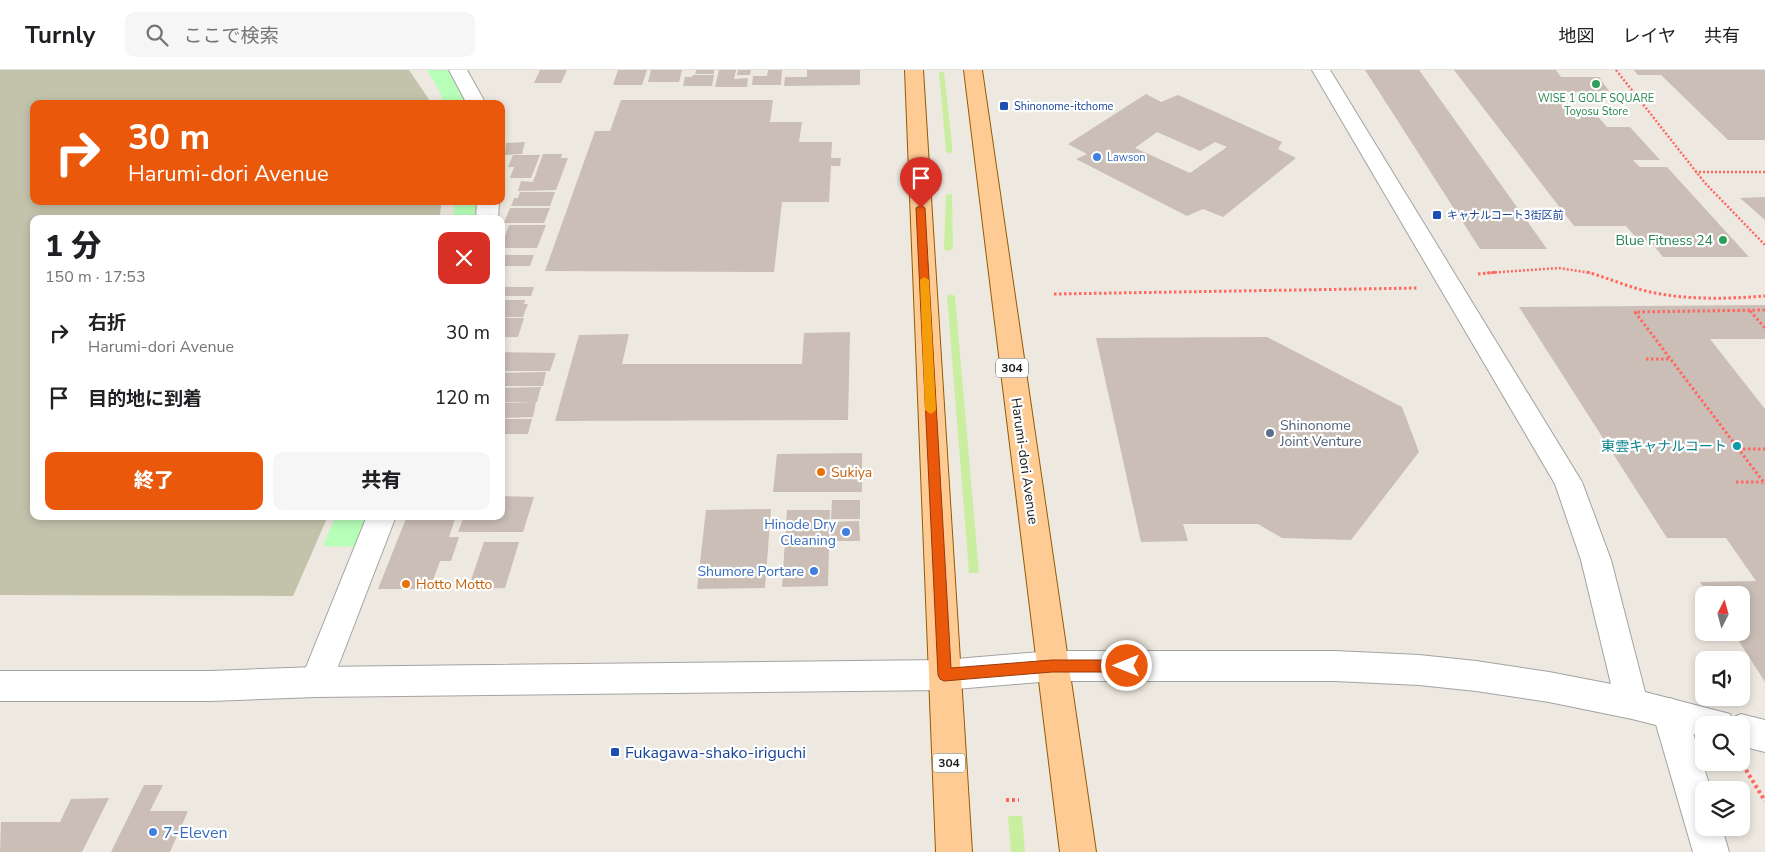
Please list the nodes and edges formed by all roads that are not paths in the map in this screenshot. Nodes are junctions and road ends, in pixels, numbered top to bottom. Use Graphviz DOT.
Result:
graph roads {
  1 [pos="458,70"];
  2 [pos="914,70"];
  3 [pos="973,70"];
  4 [pos="1321,70"];
  5 [pos="475,100"];
  6 [pos="380,520"];
  7 [pos="1052,666"];
  8 [pos="944,675"];
  9 [pos="316,682"];
  10 [pos="0,686"];
  11 [pos="1632,704"];
  12 [pos="1670,714"];
  13 [pos="1695,720"];
  14 [pos="1750,732"];
  15 [pos="1765,736"];
  16 [pos="1695,797"];
  17 [pos="1707,836"];
  18 [pos="954,852"];
  19 [pos="1078,852"];
  20 [pos="1711,852"];
  1 -- 5 [label="street"];
  2 -- 8 [label="main road, 304"];
  3 -- 7 [label="main road, Harumi-dori Avenue / 304"];
  4 -- 11 [label="street"];
  6 -- 9 [label="street"];
  7 -- 8 [label="street"];
  7 -- 11 [label="street"];
  7 -- 19 [label="main road, Harumi-dori Avenue / 304"];
  8 -- 9 [label="street"];
  8 -- 18 [label="main road, 304"];
  9 -- 10 [label="street"];
  11 -- 12 [label="street"];
  12 -- 13 [label="street"];
  12 -- 16 [label="street"];
  14 -- 15 [label="street"];
  17 -- 20 [label="street"];
}
